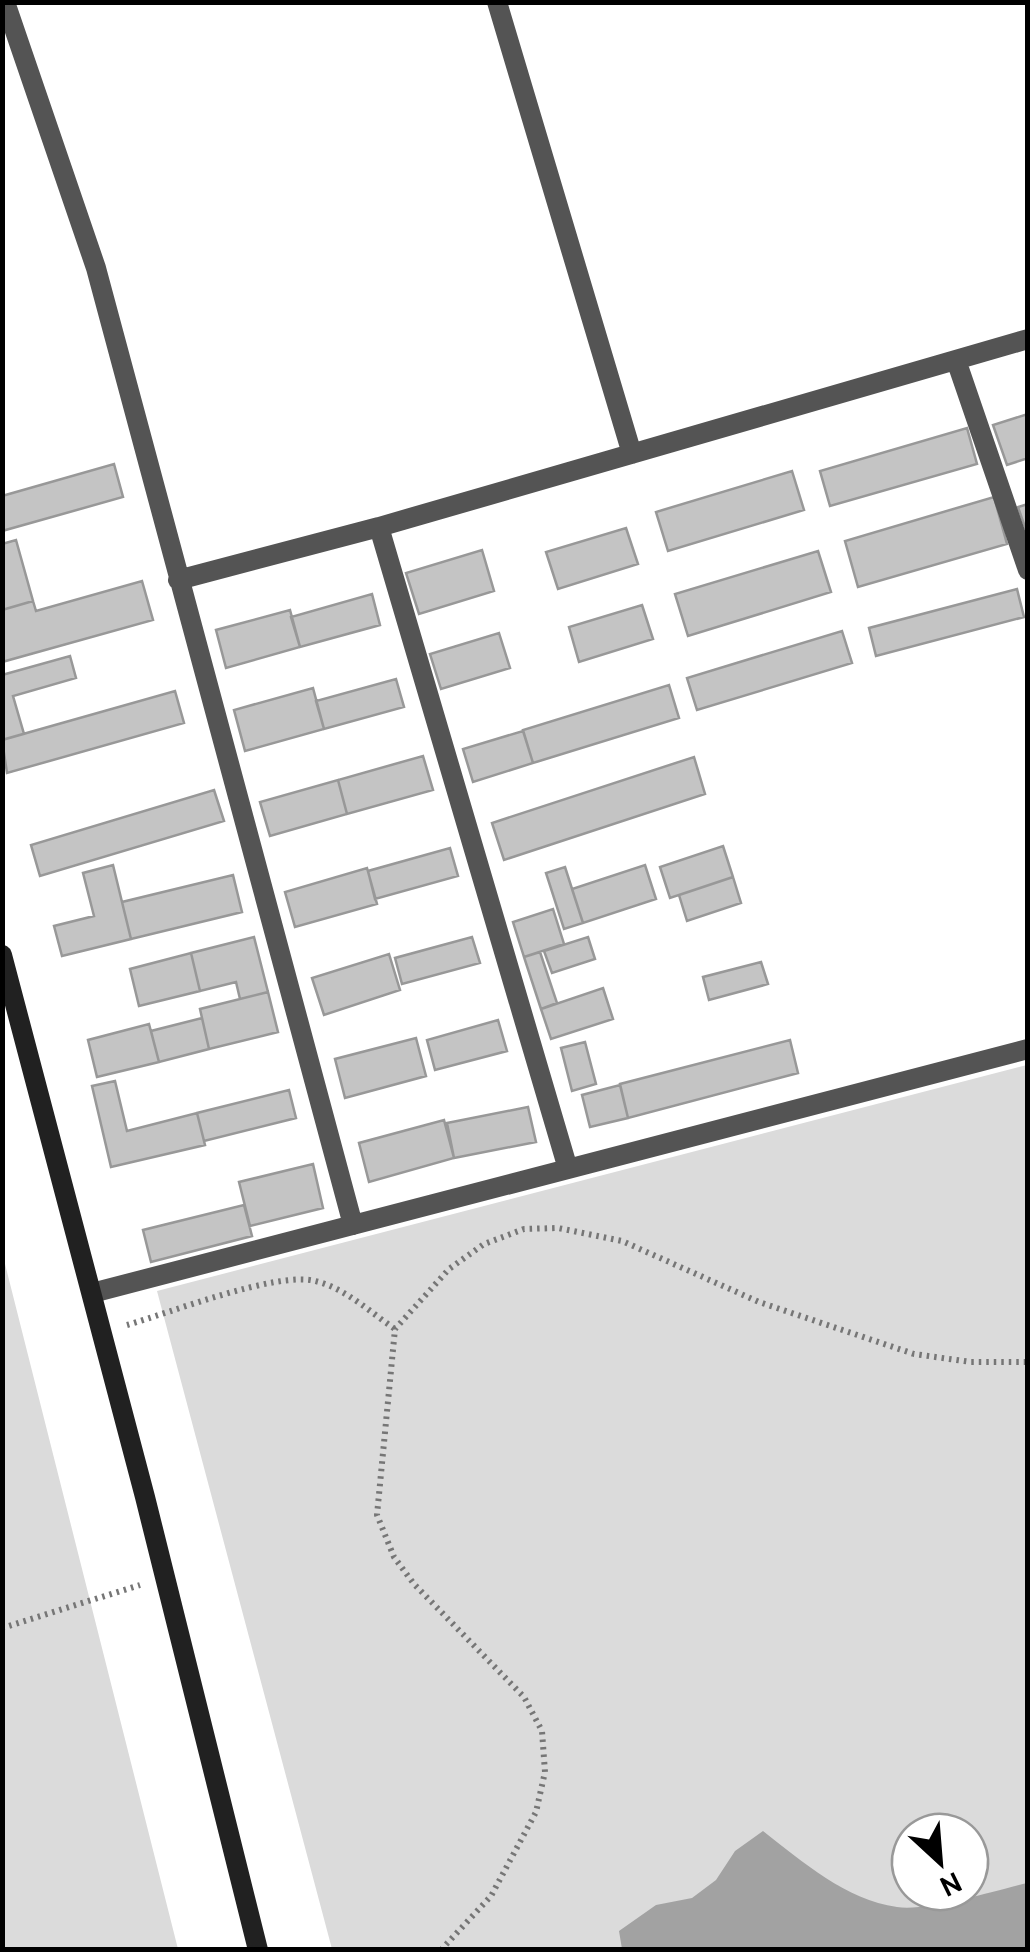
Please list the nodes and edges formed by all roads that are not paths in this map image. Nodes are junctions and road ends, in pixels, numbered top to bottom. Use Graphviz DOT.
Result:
graph roads {
  1 [pos="5,2"];
  2 [pos="497,2"];
  3 [pos="1028,339"];
  4 [pos="956,360"];
  5 [pos="632,454"];
  6 [pos="378,527"];
  7 [pos="1028,570"];
  8 [pos="178,580"];
  9 [pos="2,955"];
  10 [pos="1028,1049"];
  11 [pos="568,1169"];
  12 [pos="353,1225"];
  13 [pos="92,1294"];
  14 [pos="258,1950"];
  1 -- 8 [label="street"];
  2 -- 5 [label="street"];
  3 -- 4 [label="street"];
  4 -- 5 [label="street"];
  4 -- 7 [label="street"];
  5 -- 6 [label="street"];
  6 -- 8 [label="street"];
  6 -- 11 [label="street"];
  8 -- 12 [label="street"];
  9 -- 13 [label="street"];
  10 -- 11 [label="street"];
  11 -- 12 [label="street"];
  12 -- 13 [label="street"];
  13 -- 14 [label="street"];
}
